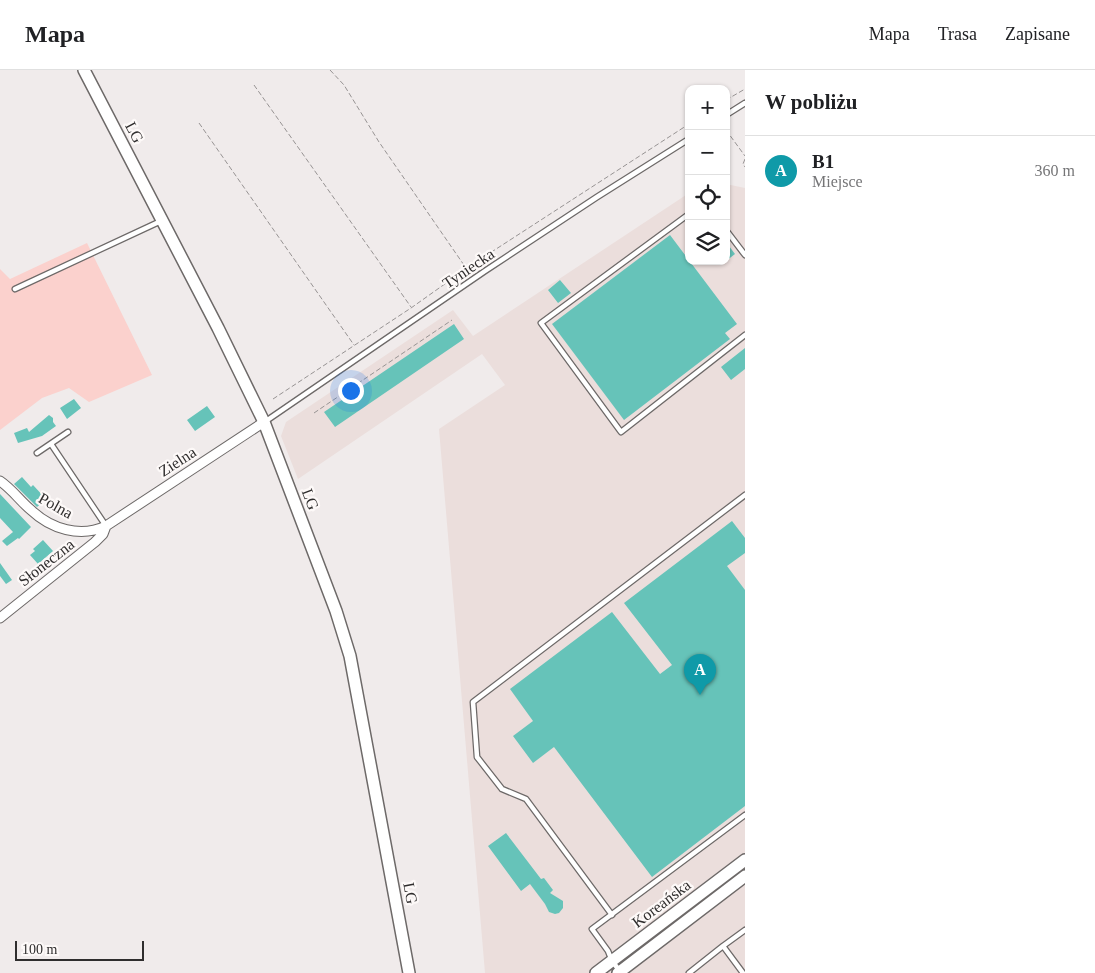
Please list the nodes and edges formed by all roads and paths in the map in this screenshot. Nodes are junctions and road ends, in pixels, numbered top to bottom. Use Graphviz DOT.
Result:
graph roads {
  1 [pos="84,70"];
  2 [pos="330,70"];
  3 [pos="254,85"];
  4 [pos="745,89"];
  5 [pos="730,98"];
  6 [pos="745,103"];
  7 [pos="730,112"];
  8 [pos="199,123"];
  9 [pos="685,127"];
  10 [pos="730,135"];
  11 [pos="685,142"];
  12 [pos="745,156"];
  13 [pos="745,159"];
  14 [pos="745,167"];
  15 [pos="685,217"];
  16 [pos="162,220"];
  17 [pos="730,235"];
  18 [pos="745,255"];
  19 [pos="467,268"];
  20 [pos="15,289"];
  21 [pos="411,308"];
  22 [pos="452,320"];
  23 [pos="745,335"];
  24 [pos="355,346"];
  25 [pos="273,400"];
  26 [pos="314,413"];
  27 [pos="264,422"];
  28 [pos="68,432"];
  29 [pos="51,444"];
  30 [pos="37,453"];
  31 [pos="0,481"];
  32 [pos="745,494"];
  33 [pos="106,526"];
  34 [pos="0,618"];
  35 [pos="745,815"];
  36 [pos="745,860"];
  37 [pos="745,876"];
  38 [pos="612,914"];
  39 [pos="745,930"];
  40 [pos="723,946"];
  41 [pos="612,961"];
  42 [pos="619,972"];
  43 [pos="409,973"];
  44 [pos="596,973"];
  45 [pos="688,973"];
  46 [pos="743,973"];
  1 -- 16 [label="main road, LG"];
  2 -- 19 [label="path"];
  3 -- 21 [label="path"];
  4 -- 5 [label="path"];
  6 -- 7 [label="lane"];
  8 -- 24 [label="path"];
  9 -- 19 [label="path"];
  10 -- 12 [label="path"];
  11 -- 27 [label="lane, Tyniecka"];
  13 -- 14 [label="path"];
  15 -- 23 [label="lane"];
  16 -- 20 [label="lane"];
  16 -- 27 [label="main road, LG"];
  17 -- 18 [label="lane"];
  19 -- 21 [label="path"];
  21 -- 24 [label="path"];
  22 -- 26 [label="path"];
  24 -- 25 [label="path"];
  27 -- 33 [label="street, Zielna"];
  27 -- 43 [label="main road, LG"];
  28 -- 29 [label="lane"];
  29 -- 30 [label="lane"];
  29 -- 33 [label="lane"];
  31 -- 33 [label="street, Polna"];
  32 -- 38 [label="lane"];
  33 -- 34 [label="street, Słoneczna"];
  35 -- 38 [label="lane"];
  36 -- 41 [label="main road, Koreańska"];
  37 -- 42 [label="main road, Koreańska"];
  38 -- 41 [label="lane"];
  39 -- 40 [label="lane"];
  40 -- 45 [label="lane"];
  40 -- 46 [label="lane"];
  41 -- 42 [label="lane"];
  41 -- 44 [label="main road, Koreańska"];
}
